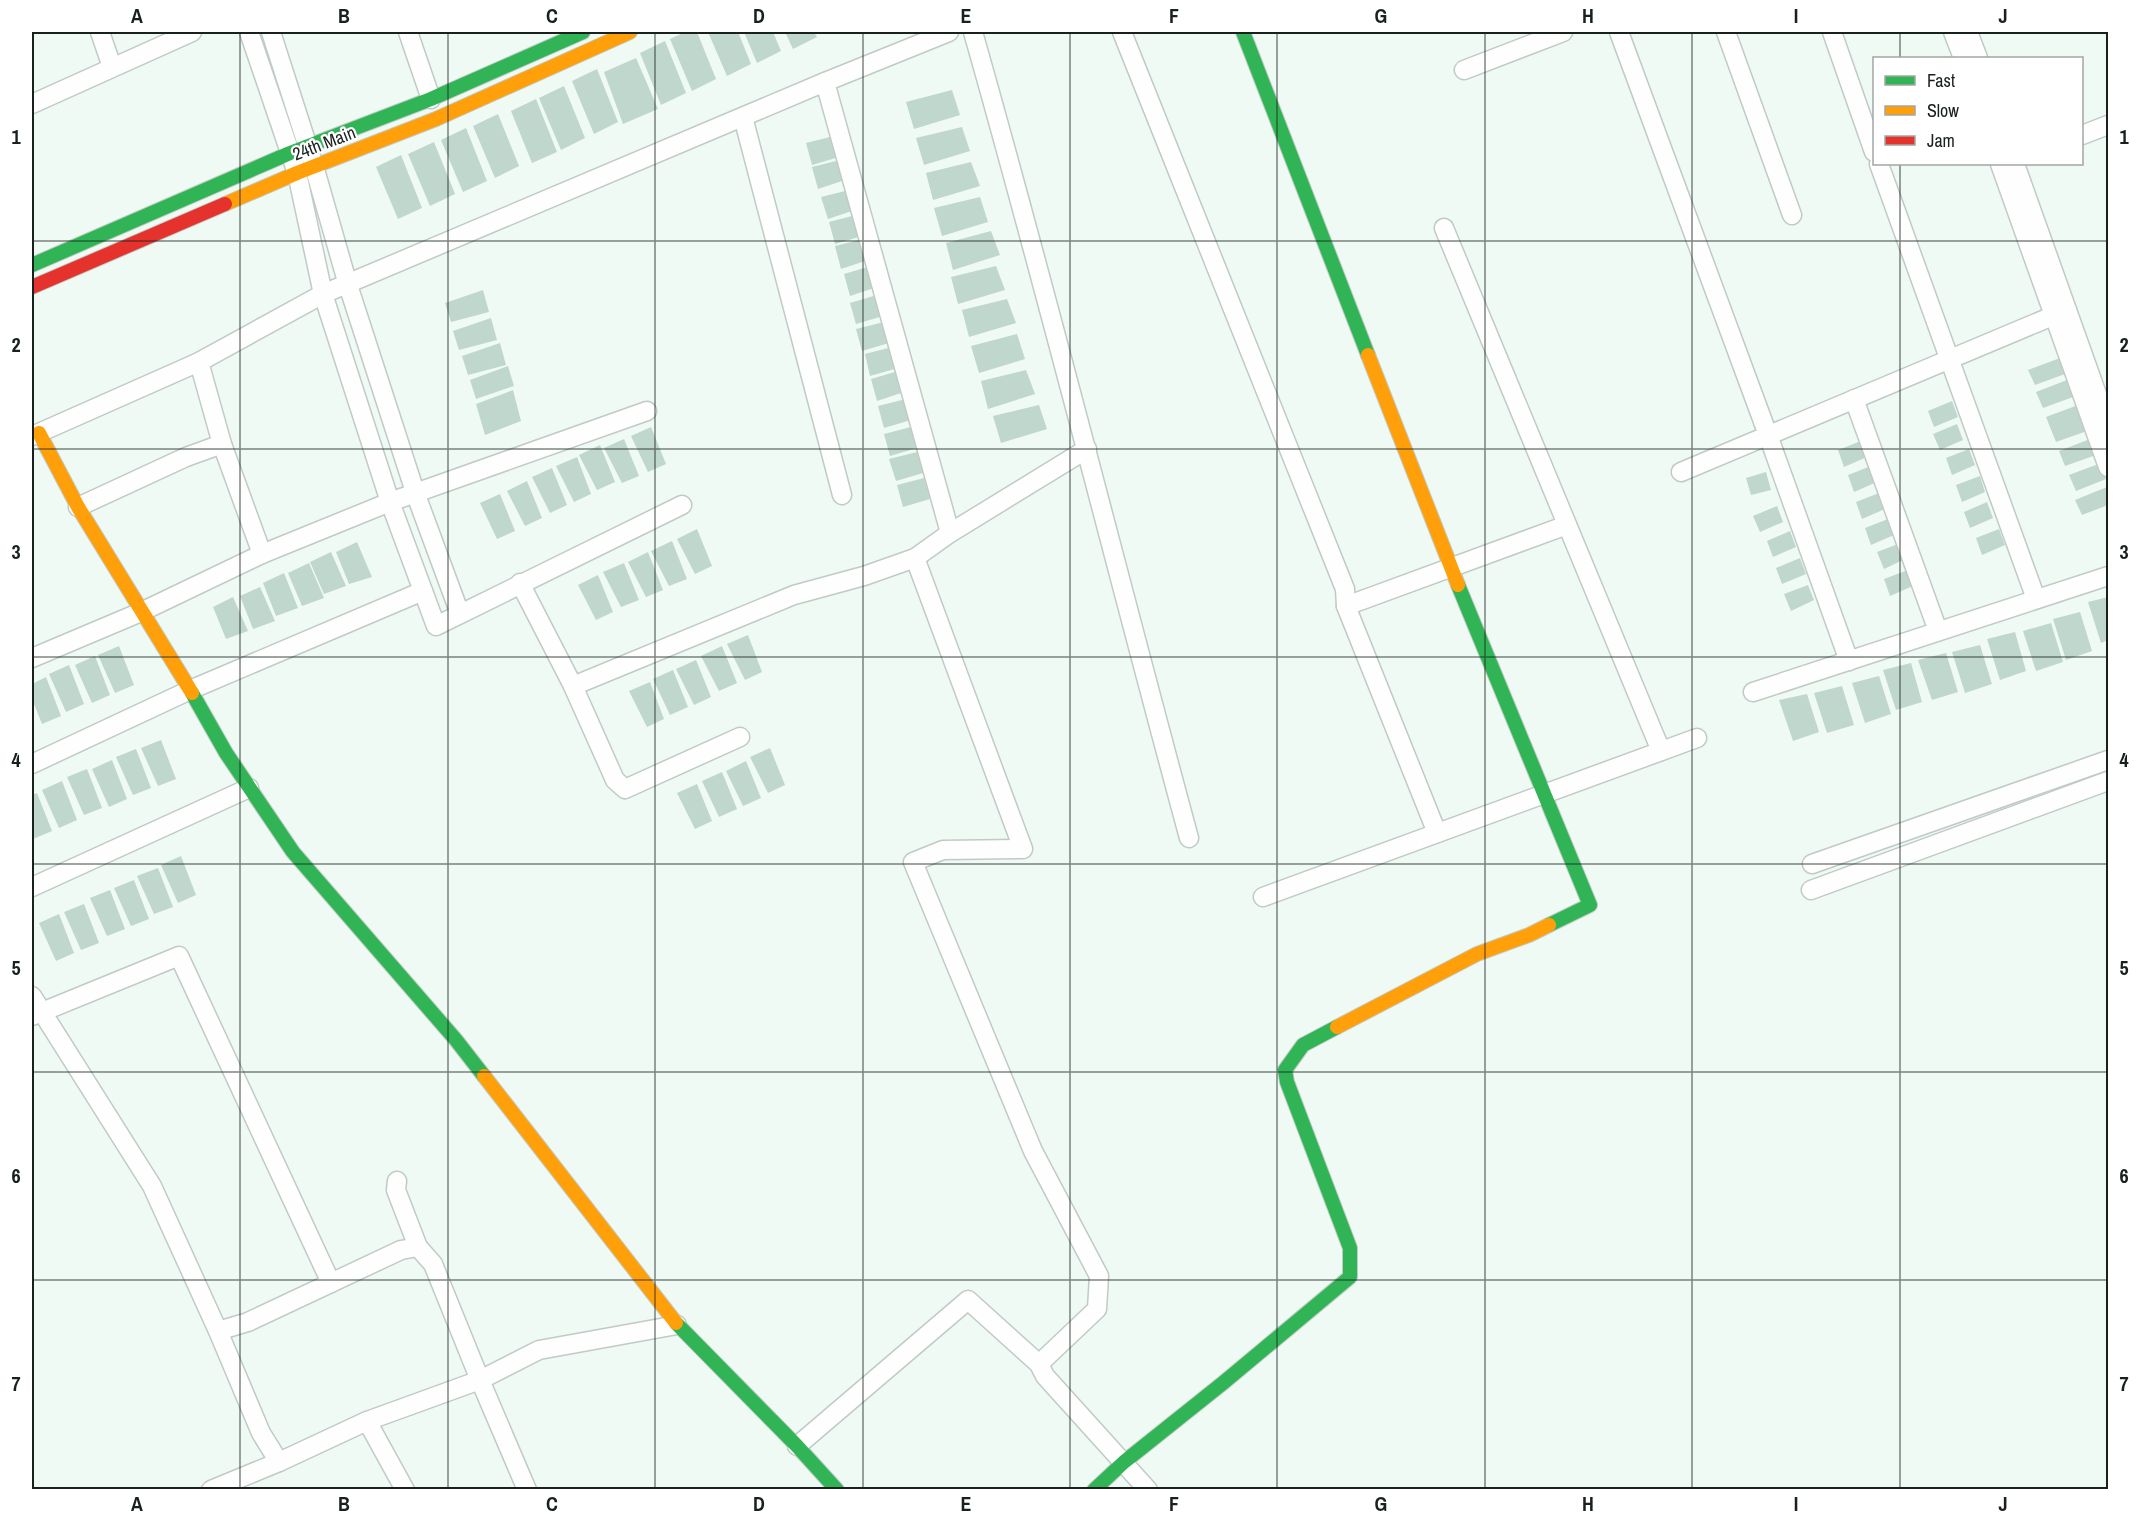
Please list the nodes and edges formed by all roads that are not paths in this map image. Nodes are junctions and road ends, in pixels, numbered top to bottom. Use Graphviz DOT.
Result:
graph roads {
  1 [pos="100,32"];
  2 [pos="192,32"];
  3 [pos="249,32"];
  4 [pos="271,32"];
  5 [pos="408,32"];
  6 [pos="583,32"];
  7 [pos="630,32"];
  8 [pos="949,32"];
  9 [pos="973,32"];
  10 [pos="1122,32"];
  11 [pos="1244,32"];
  12 [pos="1563,32"];
  13 [pos="1619,32"];
  14 [pos="1726,32"];
  15 [pos="1832,32"];
  16 [pos="1953,32"];
  17 [pos="1968,32"];
  18 [pos="1963,57"];
  19 [pos="1978,57"];
  20 [pos="112,66"];
  21 [pos="1464,70"];
  22 [pos="825,82"];
  23 [pos="431,99"];
  24 [pos="32,104"];
  25 [pos="743,117"];
  26 [pos="2109,125"];
  27 [pos="2083,135"];
  28 [pos="308,146"];
  29 [pos="1873,146"];
  30 [pos="290,153"];
  31 [pos="1878,165"];
  32 [pos="2000,165"];
  33 [pos="2015,165"];
  34 [pos="314,166"];
  35 [pos="297,173"];
  36 [pos="1792,215"];
  37 [pos="1444,228"];
  38 [pos="32,265"];
  39 [pos="348,285"];
  40 [pos="32,287"];
  41 [pos="323,294"];
  42 [pos="2061,312"];
  43 [pos="1948,359"];
  44 [pos="199,362"];
  45 [pos="1854,399"];
  46 [pos="647,411"];
  47 [pos="2109,425"];
  48 [pos="35,434"];
  49 [pos="1768,435"];
  50 [pos="222,444"];
  51 [pos="1087,449"];
  52 [pos="2109,467"];
  53 [pos="1681,472"];
  54 [pos="416,495"];
  55 [pos="842,495"];
  56 [pos="390,502"];
  57 [pos="682,505"];
  58 [pos="78,507"];
  59 [pos="1567,525"];
  60 [pos="950,533"];
  61 [pos="262,554"];
  62 [pos="915,558"];
  63 [pos="1451,568"];
  64 [pos="2109,576"];
  65 [pos="520,583"];
  66 [pos="423,591"];
  67 [pos="2037,599"];
  68 [pos="1346,606"];
  69 [pos="141,612"];
  70 [pos="460,614"];
  71 [pos="1938,631"];
  72 [pos="32,658"];
  73 [pos="1848,661"];
  74 [pos="573,686"];
  75 [pos="190,690"];
  76 [pos="1753,692"];
  77 [pos="740,737"];
  78 [pos="1697,738"];
  79 [pos="1660,751"];
  80 [pos="2109,759"];
  81 [pos="32,764"];
  82 [pos="2109,780"];
  83 [pos="249,788"];
  84 [pos="1544,794"];
  85 [pos="1437,833"];
  86 [pos="1189,838"];
  87 [pos="1812,864"];
  88 [pos="32,887"];
  89 [pos="1811,890"];
  90 [pos="1263,897"];
  91 [pos="32,996"];
  92 [pos="37,1014"];
  93 [pos="397,1181"];
  94 [pos="418,1247"];
  95 [pos="331,1284"];
  96 [pos="677,1325"];
  97 [pos="219,1331"];
  98 [pos="1040,1364"];
  99 [pos="480,1380"];
  100 [pos="367,1421"];
  101 [pos="797,1446"];
  102 [pos="279,1462"];
  103 [pos="1124,1462"];
  104 [pos="210,1490"];
  105 [pos="405,1490"];
  106 [pos="527,1490"];
  107 [pos="837,1490"];
  108 [pos="1094,1490"];
  109 [pos="1148,1490"];
  1 -- 20 [label="street"];
  2 -- 20 [label="street"];
  3 -- 30 [label="street"];
  4 -- 28 [label="street"];
  5 -- 23 [label="street"];
  6 -- 23 [label="street"];
  7 -- 34 [label="street, 24th Main"];
  8 -- 22 [label="street"];
  9 -- 51 [label="street"];
  10 -- 68 [label="street"];
  11 -- 63 [label="street"];
  12 -- 21 [label="street"];
  13 -- 49 [label="street"];
  14 -- 36 [label="street"];
  15 -- 29 [label="street"];
  16 -- 18 [label="street"];
  17 -- 19 [label="street"];
  20 -- 24 [label="street"];
  22 -- 25 [label="street"];
  22 -- 60 [label="street"];
  23 -- 28 [label="street"];
  25 -- 39 [label="street"];
  25 -- 55 [label="street"];
  26 -- 27 [label="street"];
  28 -- 30 [label="street"];
  28 -- 34 [label="street"];
  30 -- 35 [label="street"];
  30 -- 38 [label="street"];
  31 -- 43 [label="street"];
  32 -- 42 [label="street"];
  33 -- 42 [label="street"];
  34 -- 35 [label="street, 24th Main"];
  34 -- 39 [label="street"];
  35 -- 40 [label="street, 24th Main"];
  35 -- 41 [label="street"];
  37 -- 59 [label="street"];
  39 -- 41 [label="street"];
  39 -- 54 [label="street"];
  41 -- 44 [label="street"];
  41 -- 56 [label="street"];
  42 -- 43 [label="street"];
  42 -- 47 [label="street"];
  42 -- 52 [label="street"];
  43 -- 45 [label="street"];
  43 -- 67 [label="street"];
  44 -- 48 [label="street"];
  44 -- 50 [label="street"];
  45 -- 49 [label="street"];
  45 -- 71 [label="street"];
  46 -- 54 [label="street"];
  48 -- 58 [label="street"];
  49 -- 53 [label="street"];
  49 -- 73 [label="street"];
  50 -- 58 [label="street"];
  50 -- 61 [label="street"];
  51 -- 60 [label="street"];
  51 -- 86 [label="street"];
  54 -- 56 [label="street"];
  54 -- 70 [label="street"];
  56 -- 61 [label="street"];
  56 -- 66 [label="street"];
  57 -- 65 [label="street"];
  58 -- 69 [label="street"];
  59 -- 63 [label="street"];
  59 -- 79 [label="street"];
  60 -- 62 [label="street"];
  61 -- 69 [label="street"];
  62 -- 74 [label="street"];
  62 -- 98 [label="street"];
  63 -- 68 [label="street"];
  63 -- 84 [label="street"];
  64 -- 67 [label="street"];
  65 -- 70 [label="street"];
  65 -- 74 [label="street"];
  66 -- 70 [label="street"];
  66 -- 75 [label="street"];
  67 -- 71 [label="street"];
  68 -- 85 [label="street"];
  69 -- 72 [label="street"];
  69 -- 75 [label="street"];
  71 -- 73 [label="street"];
  73 -- 76 [label="street"];
  74 -- 77 [label="street"];
  75 -- 81 [label="street"];
  75 -- 83 [label="street"];
  78 -- 79 [label="street"];
  79 -- 84 [label="street"];
  80 -- 87 [label="street"];
  82 -- 89 [label="street"];
  83 -- 88 [label="street"];
  83 -- 96 [label="street"];
  84 -- 85 [label="street"];
  84 -- 103 [label="street"];
  85 -- 90 [label="street"];
  91 -- 92 [label="street"];
  92 -- 95 [label="street"];
  92 -- 97 [label="street"];
  93 -- 94 [label="street"];
  94 -- 95 [label="street"];
  94 -- 99 [label="street"];
  95 -- 97 [label="street"];
  96 -- 99 [label="street"];
  96 -- 101 [label="street"];
  97 -- 102 [label="street"];
  98 -- 101 [label="street"];
  98 -- 103 [label="street"];
  99 -- 100 [label="street"];
  99 -- 106 [label="street"];
  100 -- 102 [label="street"];
  100 -- 105 [label="street"];
  101 -- 107 [label="street"];
  102 -- 104 [label="street"];
  103 -- 108 [label="street"];
  103 -- 109 [label="street"];
}
